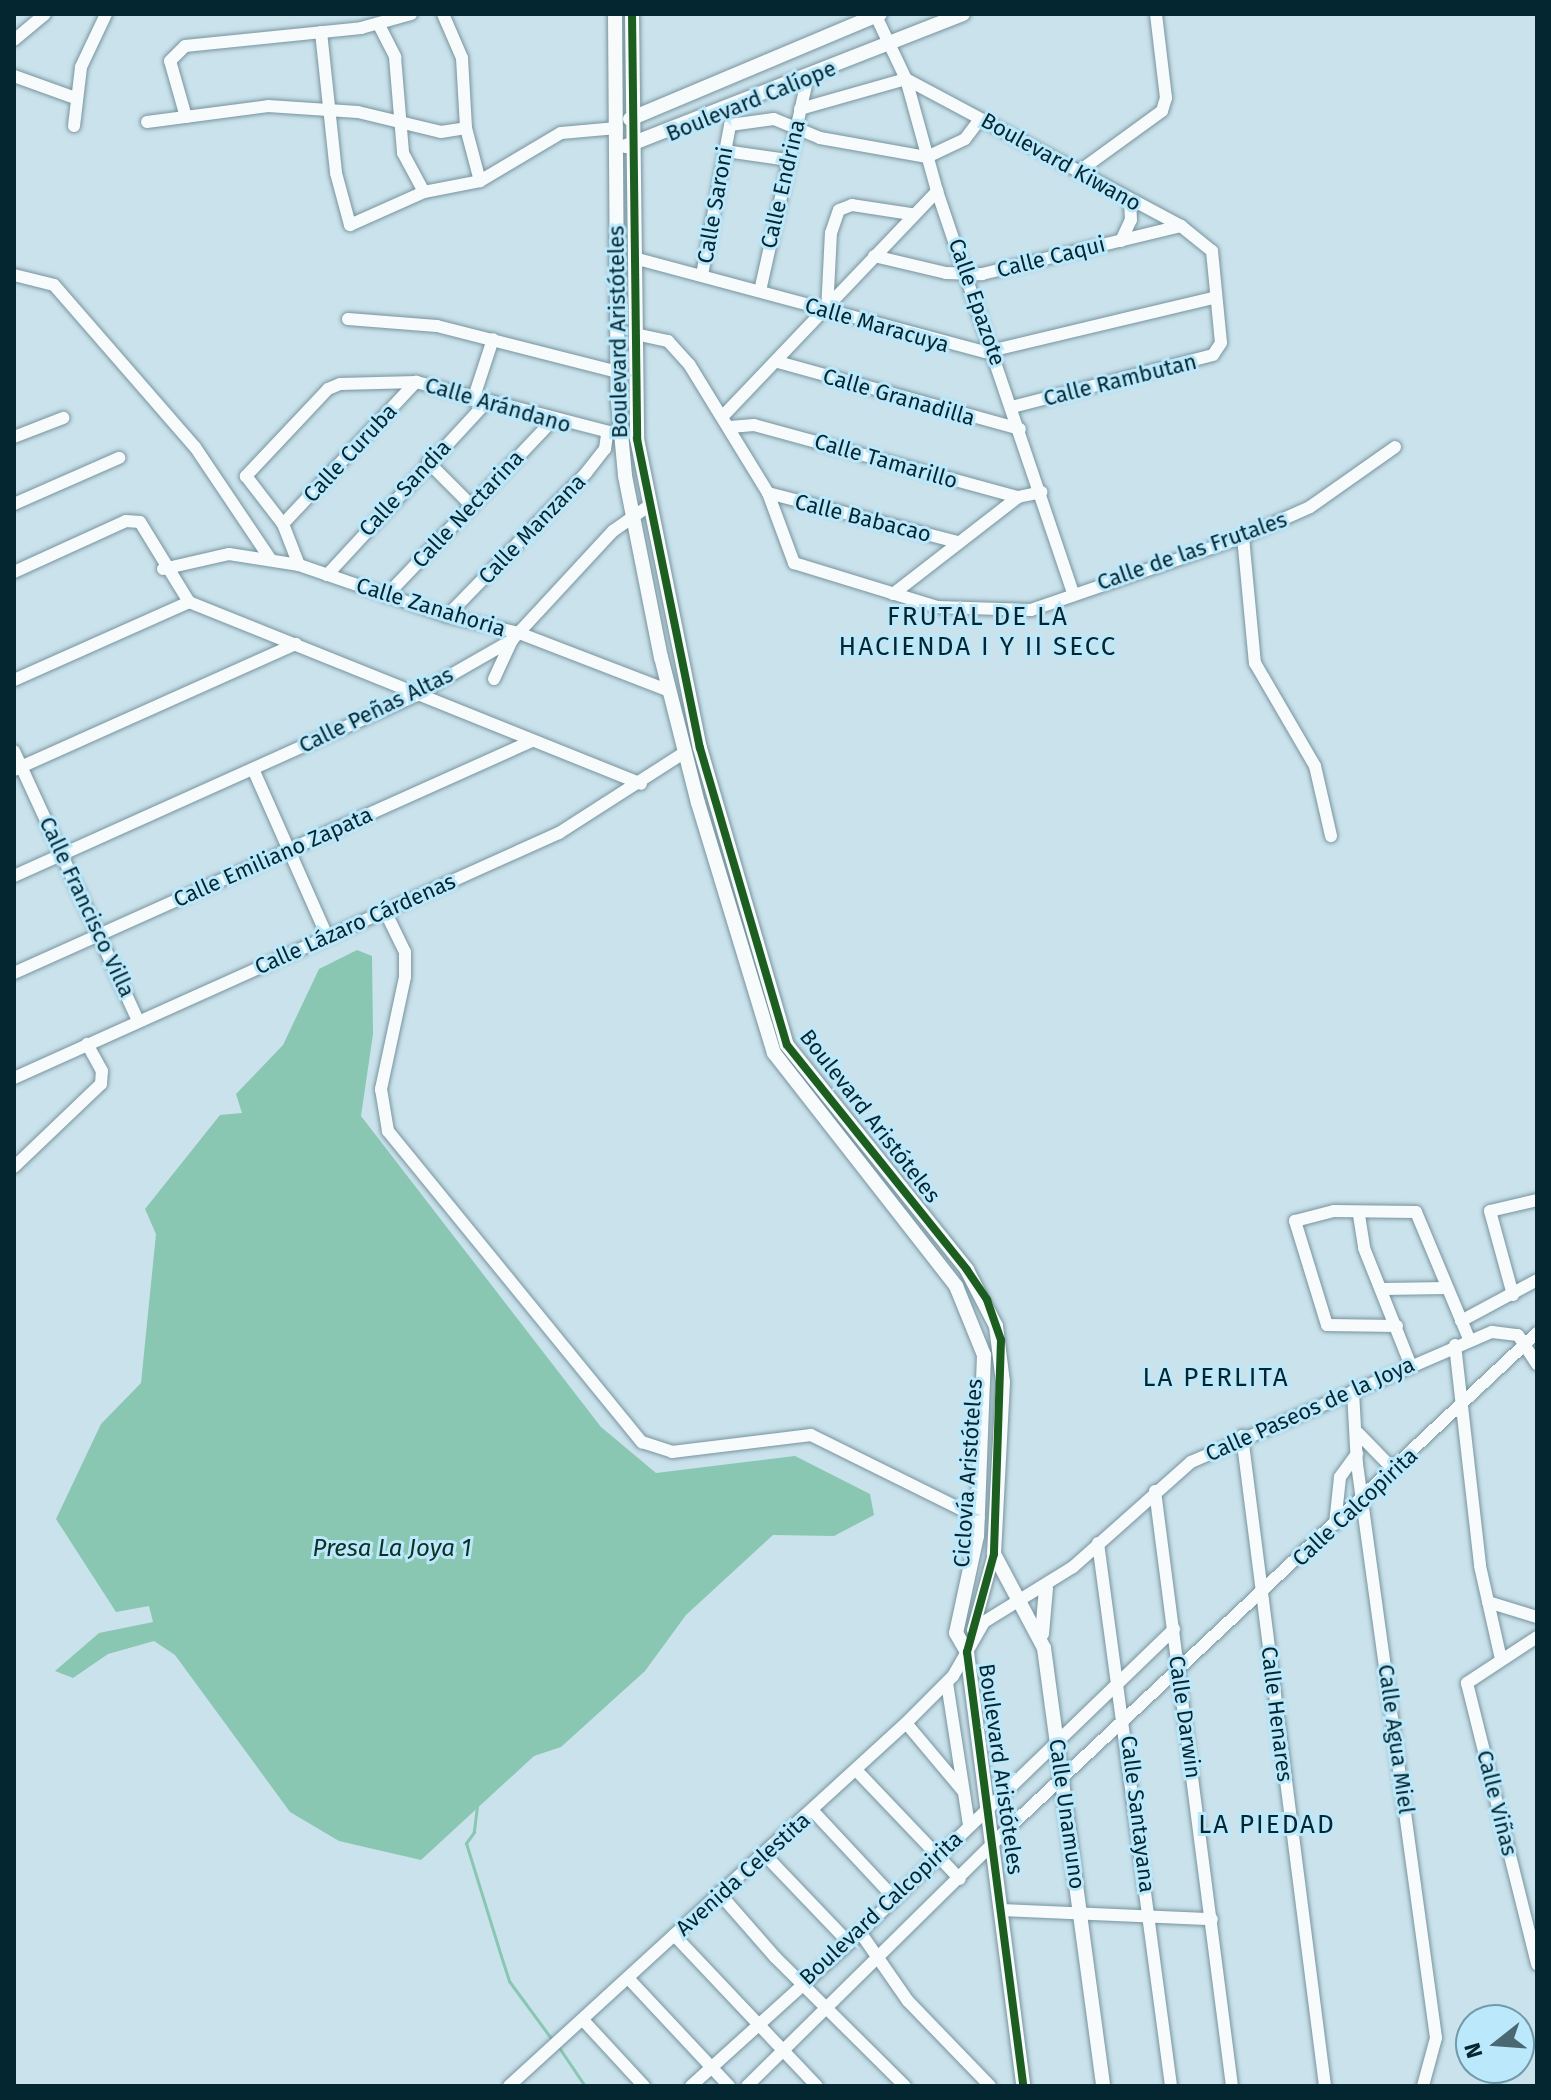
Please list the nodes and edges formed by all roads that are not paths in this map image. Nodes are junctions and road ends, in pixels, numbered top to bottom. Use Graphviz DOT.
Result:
graph roads {
  1 [pos="45,14"];
  2 [pos="106,14"];
  3 [pos="411,14"];
  4 [pos="443,14"];
  5 [pos="615,14"];
  6 [pos="632,14"];
  7 [pos="963,14"];
  8 [pos="1156,14"];
  9 [pos="877,15"];
  10 [pos="379,25"];
  11 [pos="321,32"];
  12 [pos="14,40"];
  13 [pos="888,45"];
  14 [pos="14,76"];
  15 [pos="808,77"];
  16 [pos="906,79"];
  17 [pos="933,89"];
  18 [pos="75,98"];
  19 [pos="913,105"];
  20 [pos="800,109"];
  21 [pos="730,110"];
  22 [pos="328,112"];
  23 [pos="634,115"];
  24 [pos="186,117"];
  25 [pos="980,119"];
  26 [pos="147,122"];
  27 [pos="398,122"];
  28 [pos="74,126"];
  29 [pos="618,127"];
  30 [pos="466,128"];
  31 [pos="729,130"];
  32 [pos="794,130"];
  33 [pos="651,142"];
  34 [pos="633,149"];
  35 [pos="725,151"];
  36 [pos="927,157"];
  37 [pos="788,160"];
  38 [pos="1078,172"];
  39 [pos="480,181"];
  40 [pos="937,191"];
  41 [pos="424,192"];
  42 [pos="1130,201"];
  43 [pos="632,206"];
  44 [pos="911,214"];
  45 [pos="1181,226"];
  46 [pos="1121,241"];
  47 [pos="874,256"];
  48 [pos="634,258"];
  49 [pos="14,275"];
  50 [pos="702,275"];
  51 [pos="968,275"];
  52 [pos="760,291"];
  53 [pos="1216,297"];
  54 [pos="827,311"];
  55 [pos="348,319"];
  56 [pos="635,334"];
  57 [pos="493,339"];
  58 [pos="994,351"];
  59 [pos="778,362"];
  60 [pos="618,372"];
  61 [pos="416,382"];
  62 [pos="479,402"];
  63 [pos="1012,407"];
  64 [pos="63,418"];
  65 [pos="551,422"];
  66 [pos="726,422"];
  67 [pos="1020,429"];
  68 [pos="614,435"];
  69 [pos="14,437"];
  70 [pos="1395,447"];
  71 [pos="119,458"];
  72 [pos="428,462"];
  73 [pos="1041,492"];
  74 [pos="768,493"];
  75 [pos="1018,497"];
  76 [pos="15,501"];
  77 [pos="471,505"];
  78 [pos="647,507"];
  79 [pos="632,517"];
  80 [pos="283,524"];
  81 [pos="1243,537"];
  82 [pos="958,542"];
  83 [pos="271,560"];
  84 [pos="299,565"];
  85 [pos="163,569"];
  86 [pos="14,572"];
  87 [pos="327,575"];
  88 [pos="1073,593"];
  89 [pos="893,594"];
  90 [pos="386,596"];
  91 [pos="189,602"];
  92 [pos="447,616"];
  93 [pos="515,637"];
  94 [pos="296,644"];
  95 [pos="494,679"];
  96 [pos="14,680"];
  97 [pos="669,691"];
  98 [pos="416,695"];
  99 [pos="532,741"];
  100 [pos="14,751"];
  101 [pos="685,752"];
  102 [pos="18,769"];
  103 [pos="253,769"];
  104 [pos="641,784"];
  105 [pos="1331,836"];
  106 [pos="289,851"];
  107 [pos="64,854"];
  108 [pos="14,876"];
  109 [pos="385,911"];
  110 [pos="102,935"];
  111 [pos="327,936"];
  112 [pos="14,973"];
  113 [pos="138,1020"];
  114 [pos="87,1044"];
  115 [pos="18,1074"];
  116 [pos="14,1167"];
  117 [pos="884,1168"];
  118 [pos="871,1180"];
  119 [pos="1537,1200"];
  120 [pos="913,1202"];
  121 [pos="898,1213"];
  122 [pos="1359,1215"];
  123 [pos="1537,1280"];
  124 [pos="1447,1288"];
  125 [pos="1383,1289"];
  126 [pos="1513,1295"];
  127 [pos="1461,1321"];
  128 [pos="1397,1326"];
  129 [pos="1537,1333"];
  130 [pos="1469,1339"];
  131 [pos="1455,1345"];
  132 [pos="1526,1345"];
  133 [pos="1537,1364"];
  134 [pos="1411,1366"];
  135 [pos="1353,1391"];
  136 [pos="1464,1406"];
  137 [pos="1358,1433"];
  138 [pos="1242,1436"];
  139 [pos="1357,1454"];
  140 [pos="1394,1470"];
  141 [pos="1155,1491"];
  142 [pos="1364,1496"];
  143 [pos="979,1518"];
  144 [pos="1335,1524"];
  145 [pos="1098,1543"];
  146 [pos="994,1554"];
  147 [pos="1046,1588"];
  148 [pos="1261,1596"];
  149 [pos="1016,1598"];
  150 [pos="1488,1602"];
  151 [pos="1537,1617"];
  152 [pos="1174,1629"];
  153 [pos="1537,1637"];
  154 [pos="1041,1639"];
  155 [pos="967,1652"];
  156 [pos="1501,1659"];
  157 [pos="1179,1666"];
  158 [pos="1120,1677"];
  159 [pos="947,1683"];
  160 [pos="1126,1719"];
  161 [pos="906,1723"];
  162 [pos="1057,1742"];
  163 [pos="857,1771"];
  164 [pos="1062,1777"];
  165 [pos="963,1791"];
  166 [pos="988,1807"];
  167 [pos="813,1811"];
  168 [pos="969,1825"];
  169 [pos="993,1846"];
  170 [pos="764,1854"];
  171 [pos="938,1855"];
  172 [pos="960,1879"];
  173 [pos="719,1893"];
  174 [pos="895,1899"];
  175 [pos="1002,1910"];
  176 [pos="1080,1916"];
  177 [pos="1150,1918"];
  178 [pos="1212,1919"];
  179 [pos="860,1932"];
  180 [pos="674,1935"];
  181 [pos="849,1943"];
  182 [pos="876,1958"];
  183 [pos="1537,1964"];
  184 [pos="628,1978"];
  185 [pos="801,1983"];
  186 [pos="826,2009"];
  187 [pos="583,2020"];
  188 [pos="759,2024"];
  189 [pos="784,2051"];
  190 [pos="710,2067"];
  191 [pos="514,2084"];
  192 [pos="644,2086"];
  193 [pos="691,2086"];
  194 [pos="729,2086"];
  195 [pos="747,2086"];
  196 [pos="817,2086"];
  197 [pos="905,2086"];
  198 [pos="990,2086"];
  199 [pos="1023,2086"];
  200 [pos="1103,2086"];
  201 [pos="1171,2086"];
  202 [pos="1232,2086"];
  203 [pos="1325,2086"];
  204 [pos="1423,2086"];
  1 -- 12 [label="street"];
  2 -- 18 [label="street"];
  3 -- 10 [label="street"];
  4 -- 30 [label="street"];
  5 -- 29 [label="street, Boulevard Aristóteles"];
  6 -- 23 [label="street, Boulevard Aristóteles"];
  7 -- 13 [label="street, Boulevard Calíope"];
  8 -- 38 [label="street"];
  9 -- 13 [label="street, Calle Epazote"];
  9 -- 23 [label="street, Boulevard Calíope"];
  10 -- 11 [label="street"];
  10 -- 27 [label="street"];
  11 -- 22 [label="street"];
  11 -- 24 [label="street"];
  13 -- 15 [label="street, Boulevard Calíope"];
  13 -- 16 [label="street, Calle Epazote"];
  14 -- 18 [label="street"];
  15 -- 20 [label="street, Calle Endrina"];
  15 -- 21 [label="street, Boulevard Calíope"];
  16 -- 17 [label="street, Boulevard Kiwano"];
  16 -- 19 [label="street, Calle Epazote"];
  16 -- 20 [label="street"];
  17 -- 19 [label="street"];
  17 -- 25 [label="street, Boulevard Kiwano"];
  18 -- 28 [label="street"];
  19 -- 36 [label="street, Calle Epazote"];
  20 -- 32 [label="street, Calle Endrina"];
  21 -- 31 [label="street, Calle Saroni"];
  21 -- 33 [label="street, Boulevard Calíope"];
  22 -- 24 [label="street"];
  22 -- 27 [label="street"];
  22 -- 41 [label="street"];
  23 -- 29 [label="street, Boulevard Calíope"];
  23 -- 34 [label="street, Boulevard Aristóteles"];
  24 -- 26 [label="street"];
  25 -- 36 [label="street"];
  25 -- 38 [label="street, Boulevard Kiwano"];
  27 -- 30 [label="street"];
  27 -- 41 [label="street"];
  29 -- 34 [label="street"];
  29 -- 39 [label="street"];
  29 -- 60 [label="street, Boulevard Aristóteles"];
  30 -- 39 [label="street"];
  31 -- 32 [label="street"];
  31 -- 35 [label="street, Calle Saroni"];
  32 -- 36 [label="street"];
  32 -- 37 [label="street, Calle Endrina"];
  33 -- 34 [label="street, Boulevard Calíope"];
  33 -- 43 [label="street"];
  34 -- 43 [label="street, Boulevard Aristóteles"];
  35 -- 37 [label="street"];
  35 -- 50 [label="street, Calle Saroni"];
  36 -- 40 [label="street, Calle Epazote"];
  37 -- 52 [label="street, Calle Endrina"];
  38 -- 42 [label="street, Boulevard Kiwano"];
  39 -- 41 [label="street"];
  40 -- 44 [label="street"];
  40 -- 51 [label="street, Calle Epazote"];
  42 -- 45 [label="street, Boulevard Kiwano"];
  42 -- 46 [label="street"];
  43 -- 48 [label="street, Boulevard Aristóteles"];
  44 -- 47 [label="street"];
  44 -- 54 [label="street"];
  45 -- 46 [label="street, Calle Caqui"];
  45 -- 53 [label="street, Boulevard Kiwano"];
  46 -- 51 [label="street, Calle Caqui"];
  47 -- 51 [label="street, Calle Caqui"];
  47 -- 54 [label="street"];
  48 -- 50 [label="street, Calle Maracuya"];
  48 -- 56 [label="street, Boulevard Aristóteles"];
  49 -- 83 [label="street"];
  50 -- 52 [label="street, Calle Maracuya"];
  51 -- 58 [label="street, Calle Epazote"];
  52 -- 54 [label="street, Calle Maracuya"];
  53 -- 58 [label="street, Calle Maracuya"];
  53 -- 63 [label="street, Calle Rambutan"];
  54 -- 58 [label="street, Calle Maracuya"];
  54 -- 59 [label="street"];
  55 -- 57 [label="street"];
  56 -- 66 [label="street, Calle de las Frutales"];
  56 -- 78 [label="street, Boulevard Aristóteles"];
  57 -- 60 [label="street"];
  57 -- 62 [label="street"];
  58 -- 63 [label="street, Calle Epazote"];
  59 -- 66 [label="street"];
  59 -- 67 [label="street, Calle Granadilla"];
  60 -- 68 [label="street, Boulevard Aristóteles"];
  61 -- 62 [label="street, Calle Arándano"];
  61 -- 80 [label="street, Calle Curuba"];
  61 -- 80 [label="street, Calle Arándano"];
  62 -- 65 [label="street, Calle Arándano"];
  62 -- 72 [label="street, Calle Sandia"];
  63 -- 67 [label="street, Calle Epazote"];
  64 -- 69 [label="street"];
  65 -- 68 [label="street, Calle Arándano"];
  65 -- 77 [label="street, Calle Nectarina"];
  66 -- 74 [label="street, Calle de las Frutales"];
  66 -- 75 [label="street, Calle Tamarillo"];
  67 -- 73 [label="street, Calle Epazote"];
  68 -- 79 [label="street, Boulevard Aristóteles"];
  68 -- 92 [label="street, Calle Manzana"];
  70 -- 81 [label="street, Calle de las Frutales"];
  71 -- 76 [label="street"];
  72 -- 77 [label="street"];
  72 -- 87 [label="street, Calle Sandia"];
  73 -- 75 [label="street, Calle Tamarillo"];
  73 -- 88 [label="street, Calle Epazote"];
  74 -- 82 [label="street, Calle Babacao"];
  74 -- 89 [label="street, Calle de las Frutales"];
  75 -- 82 [label="street"];
  77 -- 90 [label="street, Calle Nectarina"];
  78 -- 79 [label="street, Calle Peñas Altas"];
  78 -- 117 [label="street, Boulevard Aristóteles"];
  79 -- 93 [label="street, Calle Peñas Altas"];
  79 -- 97 [label="street, Boulevard Aristóteles"];
  80 -- 84 [label="street"];
  81 -- 88 [label="street, Calle de las Frutales"];
  81 -- 105 [label="street"];
  82 -- 89 [label="street"];
  83 -- 84 [label="street, Calle Zanahoria"];
  83 -- 85 [label="street, Calle Zanahoria"];
  84 -- 87 [label="street, Calle Zanahoria"];
  85 -- 86 [label="street"];
  85 -- 91 [label="street"];
  87 -- 90 [label="street, Calle Zanahoria"];
  88 -- 89 [label="street, Calle de las Frutales"];
  90 -- 92 [label="street, Calle Zanahoria"];
  91 -- 94 [label="street"];
  91 -- 96 [label="street"];
  92 -- 93 [label="street, Calle Zanahoria"];
  93 -- 95 [label="street"];
  93 -- 97 [label="street, Calle Zanahoria"];
  93 -- 98 [label="street, Calle Peñas Altas"];
  94 -- 98 [label="street"];
  94 -- 102 [label="street"];
  97 -- 101 [label="street, Boulevard Aristóteles"];
  98 -- 99 [label="street"];
  98 -- 103 [label="street, Calle Peñas Altas"];
  99 -- 104 [label="street"];
  99 -- 106 [label="street, Calle Emiliano Zapata"];
  100 -- 102 [label="street, Calle Francisco Villa"];
  101 -- 104 [label="street, Calle Lázaro Cárdenas"];
  101 -- 118 [label="street, Boulevard Aristóteles"];
  102 -- 107 [label="street, Calle Francisco Villa"];
  103 -- 106 [label="street"];
  103 -- 107 [label="street, Calle Peñas Altas"];
  104 -- 109 [label="street, Calle Lázaro Cárdenas"];
  106 -- 110 [label="street, Calle Emiliano Zapata"];
  106 -- 111 [label="street"];
  107 -- 108 [label="street, Calle Peñas Altas"];
  107 -- 110 [label="street, Calle Francisco Villa"];
  109 -- 111 [label="street, Calle Lázaro Cárdenas"];
  109 -- 143 [label="street"];
  110 -- 112 [label="street, Calle Emiliano Zapata"];
  110 -- 113 [label="street, Calle Francisco Villa"];
  111 -- 113 [label="street, Calle Lázaro Cárdenas"];
  113 -- 114 [label="street, Calle Lázaro Cárdenas"];
  114 -- 115 [label="street, Calle Lázaro Cárdenas"];
  114 -- 116 [label="street"];
  117 -- 118 [label="street"];
  117 -- 120 [label="street, Boulevard Aristóteles"];
  118 -- 121 [label="street, Boulevard Aristóteles"];
  119 -- 126 [label="street"];
  120 -- 121 [label="street"];
  120 -- 146 [label="street, Boulevard Aristóteles"];
  121 -- 143 [label="street, Boulevard Aristóteles"];
  122 -- 124 [label="street"];
  122 -- 125 [label="street"];
  122 -- 128 [label="street"];
  123 -- 126 [label="street"];
  124 -- 125 [label="street"];
  124 -- 127 [label="street"];
  125 -- 128 [label="street"];
  126 -- 127 [label="street"];
  127 -- 130 [label="street"];
  128 -- 134 [label="street"];
  129 -- 132 [label="street, Calle Calcopirita"];
  130 -- 131 [label="street, Calle Paseos de la Joya"];
  130 -- 132 [label="street, Calle Paseos de la Joya"];
  131 -- 134 [label="street, Calle Paseos de la Joya"];
  131 -- 136 [label="street"];
  132 -- 133 [label="street"];
  132 -- 136 [label="street, Calle Calcopirita"];
  134 -- 135 [label="street, Calle Paseos de la Joya"];
  135 -- 137 [label="street, Calle Agua Miel"];
  135 -- 138 [label="street, Calle Paseos de la Joya"];
  136 -- 140 [label="street, Calle Calcopirita"];
  136 -- 150 [label="street"];
  137 -- 139 [label="street, Calle Agua Miel"];
  137 -- 140 [label="street"];
  138 -- 141 [label="street, Calle Paseos de la Joya"];
  138 -- 148 [label="street, Calle Henares"];
  139 -- 142 [label="street, Calle Agua Miel"];
  139 -- 144 [label="street"];
  140 -- 142 [label="street, Calle Calcopirita"];
  141 -- 145 [label="street, Calle Paseos de la Joya"];
  141 -- 152 [label="street, Calle Darwin"];
  142 -- 144 [label="street, Calle Calcopirita"];
  142 -- 204 [label="street, Calle Agua Miel"];
  143 -- 155 [label="street, Boulevard Aristóteles"];
  144 -- 148 [label="street, Calle Calcopirita"];
  145 -- 147 [label="street, Calle Paseos de la Joya"];
  145 -- 158 [label="street, Calle Santayana"];
  146 -- 149 [label="street, Calle Unamuno"];
  146 -- 155 [label="street, Boulevard Aristóteles"];
  147 -- 149 [label="street, Calle Paseos de la Joya"];
  147 -- 154 [label="street"];
  148 -- 157 [label="street, Calle Calcopirita"];
  148 -- 203 [label="street, Calle Henares"];
  149 -- 154 [label="street, Calle Unamuno"];
  149 -- 155 [label="street, Calle Paseos de la Joya"];
  150 -- 151 [label="street"];
  150 -- 156 [label="street"];
  152 -- 157 [label="street, Calle Darwin"];
  152 -- 158 [label="street, Boulevard Calcopirita"];
  153 -- 156 [label="street, Calle Viñas"];
  154 -- 162 [label="street, Calle Unamuno"];
  155 -- 159 [label="street, Avenida Celestita"];
  155 -- 166 [label="street, Boulevard Aristóteles"];
  156 -- 183 [label="street, Calle Viñas"];
  157 -- 160 [label="street, Boulevard Calcopirita"];
  157 -- 178 [label="street, Calle Darwin"];
  158 -- 160 [label="street, Calle Santayana"];
  158 -- 162 [label="street, Boulevard Calcopirita"];
  159 -- 161 [label="street, Avenida Celestita"];
  159 -- 165 [label="street"];
  160 -- 164 [label="street, Boulevard Calcopirita"];
  160 -- 177 [label="street, Calle Santayana"];
  161 -- 163 [label="street, Avenida Celestita"];
  161 -- 165 [label="street"];
  162 -- 164 [label="street, Calle Unamuno"];
  162 -- 166 [label="street, Boulevard Calcopirita"];
  163 -- 167 [label="street, Avenida Celestita"];
  163 -- 171 [label="street"];
  164 -- 169 [label="street, Boulevard Calcopirita"];
  164 -- 176 [label="street, Calle Unamuno"];
  165 -- 168 [label="street"];
  166 -- 168 [label="street, Boulevard Calcopirita"];
  166 -- 169 [label="street, Boulevard Aristóteles"];
  167 -- 170 [label="street, Avenida Celestita"];
  167 -- 174 [label="street"];
  168 -- 171 [label="street, Boulevard Calcopirita"];
  169 -- 172 [label="street, Boulevard Calcopirita"];
  169 -- 175 [label="street, Boulevard Aristóteles"];
  170 -- 173 [label="street, Avenida Celestita"];
  170 -- 181 [label="street"];
  171 -- 172 [label="street"];
  171 -- 174 [label="street, Boulevard Calcopirita"];
  172 -- 182 [label="street, Boulevard Calcopirita"];
  173 -- 180 [label="street, Avenida Celestita"];
  173 -- 185 [label="street"];
  174 -- 179 [label="street, Boulevard Calcopirita"];
  175 -- 176 [label="street"];
  175 -- 199 [label="street, Boulevard Aristóteles"];
  176 -- 177 [label="street"];
  176 -- 200 [label="street, Calle Unamuno"];
  177 -- 178 [label="street"];
  177 -- 201 [label="street, Calle Santayana"];
  178 -- 202 [label="street, Calle Darwin"];
  179 -- 181 [label="street, Boulevard Calcopirita"];
  179 -- 182 [label="street"];
  180 -- 184 [label="street, Avenida Celestita"];
  180 -- 188 [label="street"];
  181 -- 185 [label="street, Boulevard Calcopirita"];
  182 -- 186 [label="street, Boulevard Calcopirita"];
  182 -- 198 [label="street"];
  184 -- 187 [label="street, Avenida Celestita"];
  184 -- 190 [label="street"];
  185 -- 186 [label="street"];
  185 -- 188 [label="street, Boulevard Calcopirita"];
  186 -- 189 [label="street, Boulevard Calcopirita"];
  186 -- 197 [label="street"];
  187 -- 191 [label="street, Avenida Celestita"];
  187 -- 192 [label="street"];
  188 -- 189 [label="street"];
  188 -- 190 [label="street, Boulevard Calcopirita"];
  189 -- 195 [label="street, Boulevard Calcopirita"];
  189 -- 196 [label="street"];
  190 -- 193 [label="street, Boulevard Calcopirita"];
  190 -- 194 [label="street"];
}
